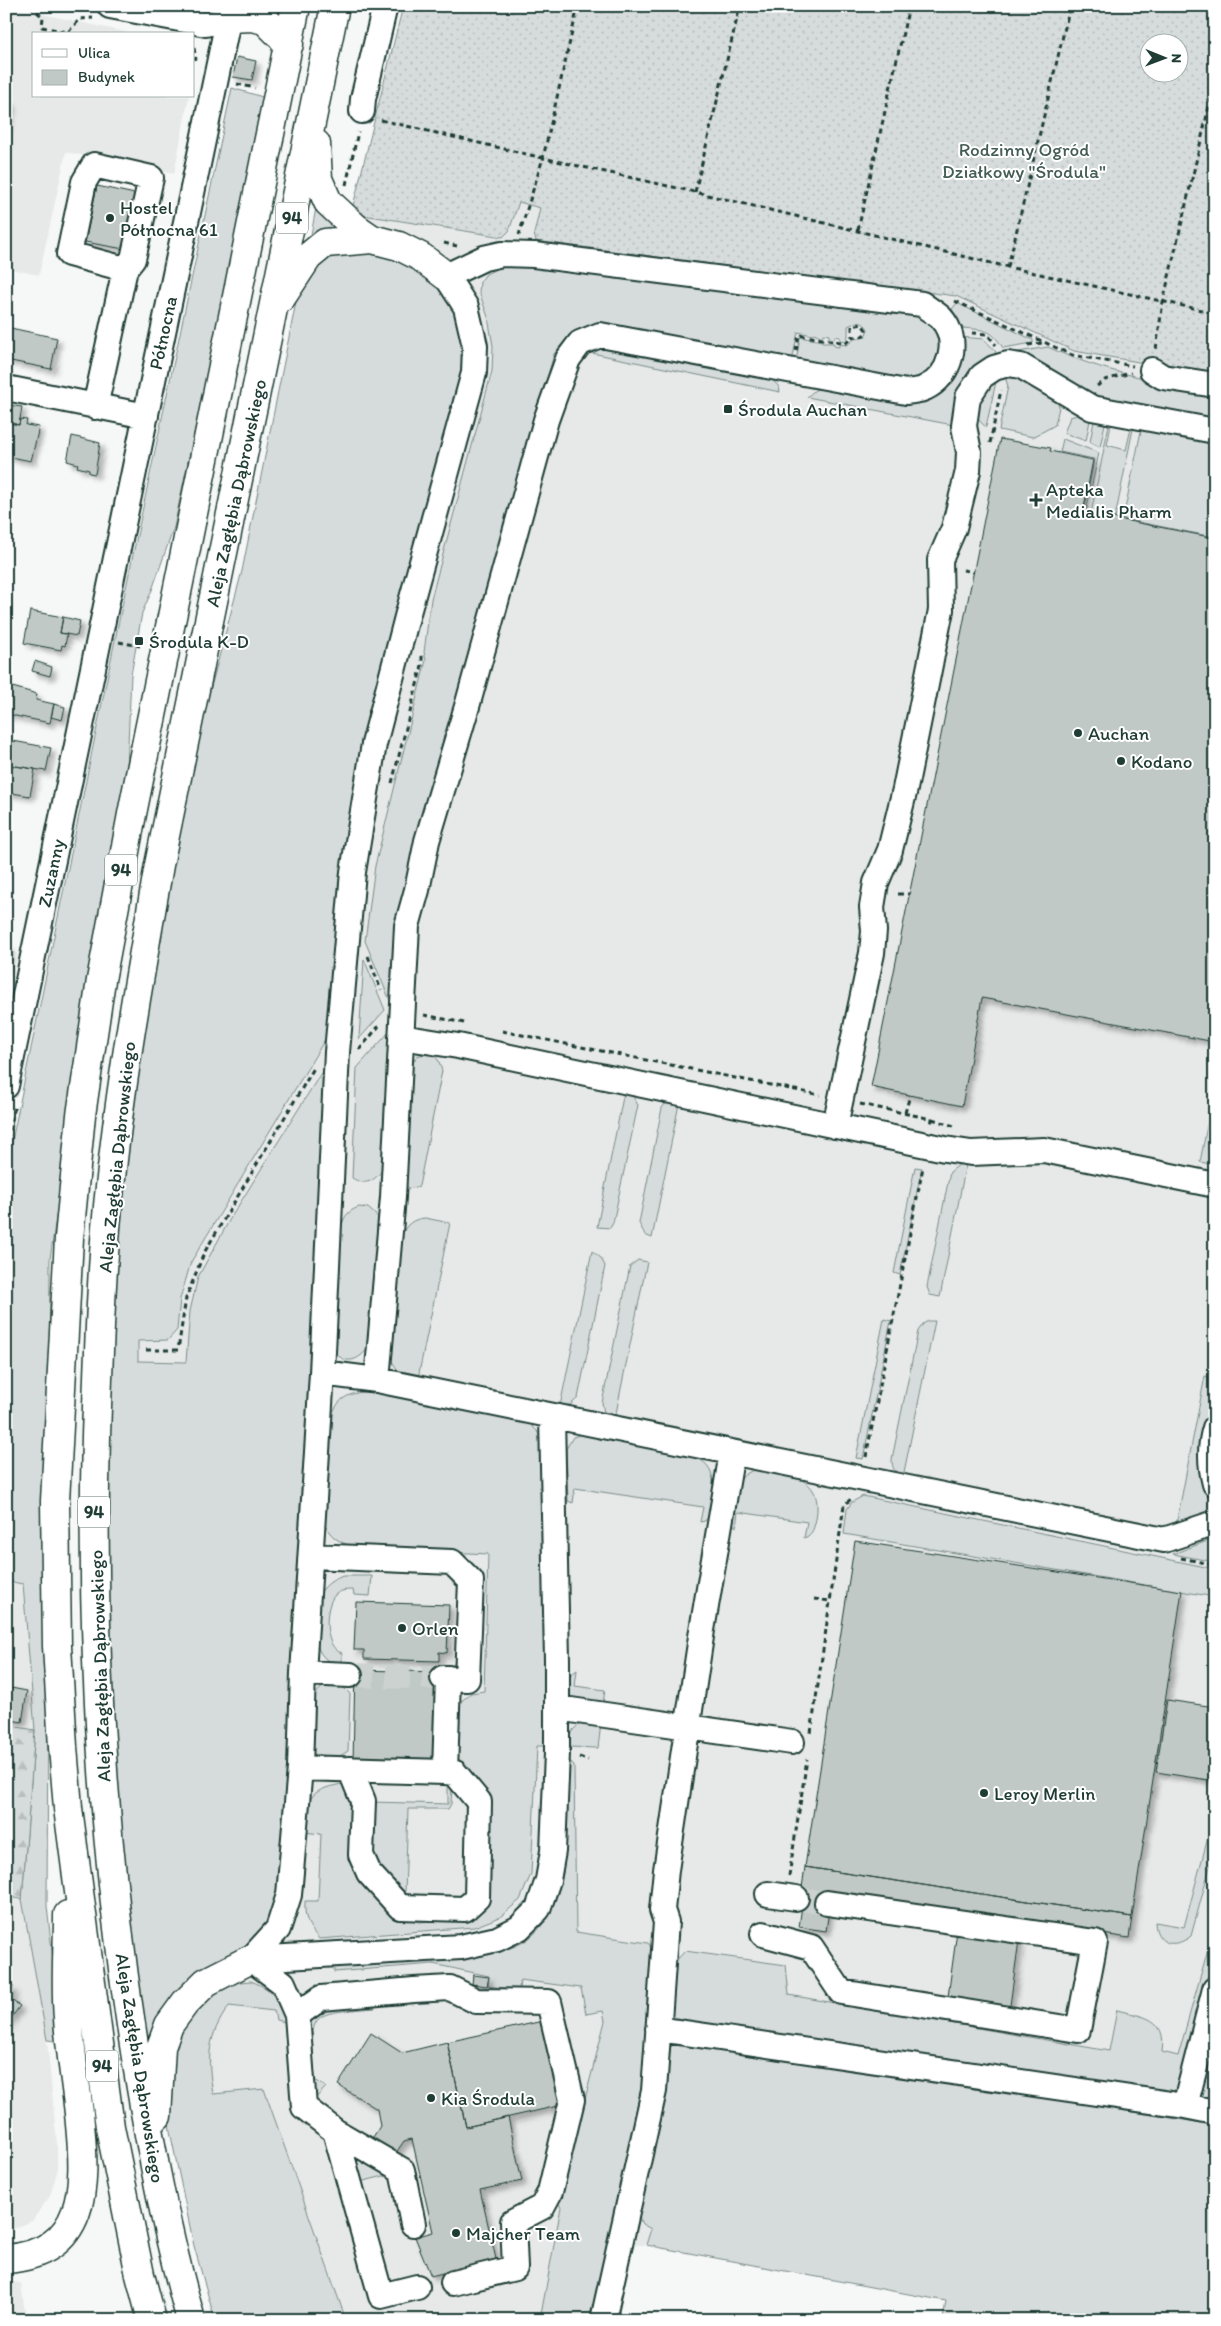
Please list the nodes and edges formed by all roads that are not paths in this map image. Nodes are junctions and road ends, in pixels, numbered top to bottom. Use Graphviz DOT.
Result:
graph roads {
  1 [pos="296,6"];
  2 [pos="335,6"];
  3 [pos="385,6"];
  4 [pos="230,12"];
  5 [pos="105,13"];
  6 [pos="289,44"];
  7 [pos="369,116"];
  8 [pos="311,123"];
  9 [pos="372,239"];
  10 [pos="125,269"];
  11 [pos="446,276"];
  12 [pos="272,312"];
  13 [pos="1152,370"];
  14 [pos="1215,385"];
  15 [pos="6,388"];
  16 [pos="95,407"];
  17 [pos="146,416"];
  18 [pos="1215,431"];
  19 [pos="96,660"];
  20 [pos="401,1037"];
  21 [pos="6,1086"];
  22 [pos="836,1126"];
  23 [pos="1215,1185"];
  24 [pos="322,1373"];
  25 [pos="376,1380"];
  26 [pos="552,1417"];
  27 [pos="1215,1428"];
  28 [pos="732,1452"];
  29 [pos="1215,1484"];
  30 [pos="1215,1523"];
  31 [pos="311,1556"];
  32 [pos="303,1673"];
  33 [pos="350,1675"];
  34 [pos="557,1708"];
  35 [pos="688,1726"];
  36 [pos="803,1743"];
  37 [pos="300,1768"];
  38 [pos="350,1770"];
  39 [pos="445,1772"];
  40 [pos="68,1808"];
  41 [pos="827,1903"];
  42 [pos="762,1934"];
  43 [pos="251,1959"];
  44 [pos="1215,1989"];
  45 [pos="297,2015"];
  46 [pos="658,2029"];
  47 [pos="1205,2064"];
  48 [pos="1185,2106"];
  49 [pos="1215,2112"];
  50 [pos="335,2131"];
  51 [pos="154,2160"];
  52 [pos="413,2224"];
  53 [pos="6,2260"];
  54 [pos="453,2283"];
  55 [pos="418,2287"];
  56 [pos="152,2320"];
  57 [pos="191,2320"];
  58 [pos="603,2320"];
  1 -- 6 [label="main road, Aleja Zagłębia Dąbrowskiego / 94"];
  2 -- 8 [label="main road, Aleja Zagłębia Dąbrowskiego / 94"];
  3 -- 7 [label="street"];
  4 -- 5 [label="street"];
  4 -- 6 [label="main road"];
  4 -- 17 [label="street, Północna"];
  6 -- 40 [label="main road, Aleja Zagłębia Dąbrowskiego / 94"];
  8 -- 9 [label="main road"];
  8 -- 12 [label="main road, Aleja Zagłębia Dąbrowskiego / 94"];
  9 -- 11 [label="main road"];
  9 -- 12 [label="main road"];
  10 -- 10 [label="street"];
  10 -- 16 [label="street"];
  11 -- 20 [label="street"];
  11 -- 24 [label="street"];
  12 -- 51 [label="main road, Aleja Zagłębia Dąbrowskiego / 94"];
  13 -- 14 [label="street"];
  15 -- 16 [label="street"];
  16 -- 17 [label="street"];
  17 -- 19 [label="street, Północna"];
  18 -- 22 [label="street"];
  19 -- 21 [label="street, Zuzanny"];
  20 -- 22 [label="street"];
  20 -- 25 [label="street"];
  22 -- 23 [label="street"];
  24 -- 25 [label="street"];
  24 -- 31 [label="street"];
  25 -- 26 [label="street"];
  26 -- 28 [label="street"];
  26 -- 34 [label="street"];
  27 -- 29 [label="street"];
  28 -- 30 [label="street"];
  28 -- 35 [label="street"];
  31 -- 32 [label="street"];
  31 -- 39 [label="street"];
  32 -- 33 [label="street"];
  32 -- 37 [label="street"];
  34 -- 35 [label="street"];
  34 -- 43 [label="street"];
  35 -- 36 [label="street"];
  35 -- 46 [label="street"];
  37 -- 38 [label="street"];
  37 -- 43 [label="street"];
  38 -- 39 [label="street"];
  38 -- 39 [label="street"];
  40 -- 53 [label="main road"];
  40 -- 56 [label="main road, Aleja Zagłębia Dąbrowskiego / 94"];
  41 -- 42 [label="street"];
  43 -- 45 [label="street"];
  43 -- 51 [label="main road"];
  44 -- 47 [label="street"];
  45 -- 50 [label="street"];
  45 -- 54 [label="street"];
  46 -- 48 [label="street"];
  46 -- 58 [label="street"];
  47 -- 48 [label="street"];
  48 -- 49 [label="street"];
  50 -- 52 [label="street"];
  50 -- 55 [label="street"];
  51 -- 57 [label="main road, Aleja Zagłębia Dąbrowskiego / 94"];
}
